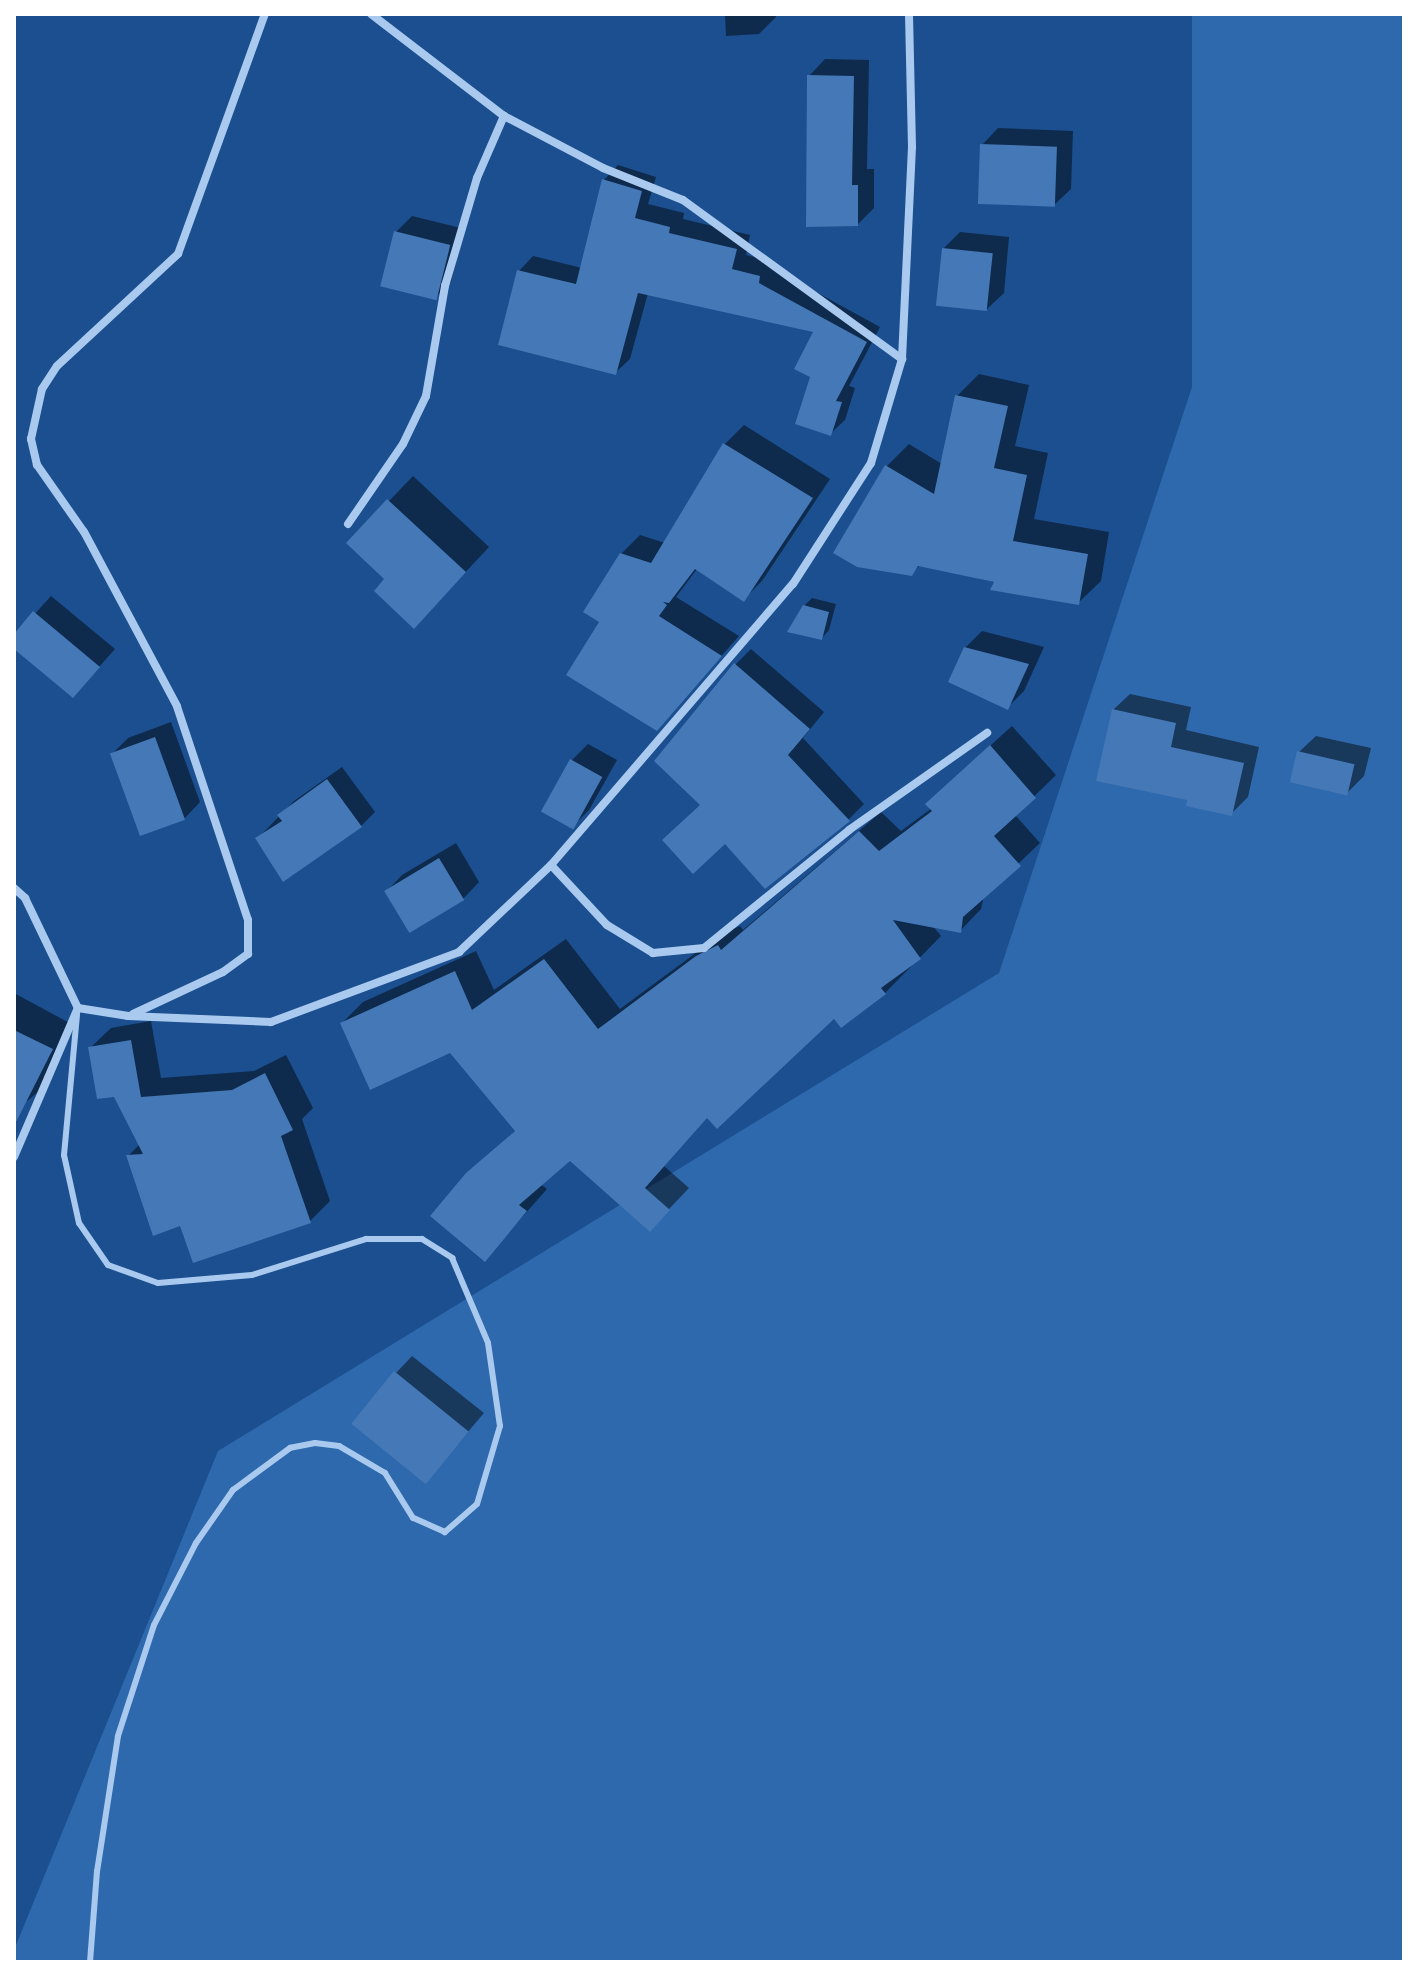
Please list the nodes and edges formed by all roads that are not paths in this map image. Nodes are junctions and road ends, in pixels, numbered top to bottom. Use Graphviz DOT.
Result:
graph roads {
  1 [pos="265,14"];
  2 [pos="371,14"];
  3 [pos="909,14"];
  4 [pos="504,116"];
  5 [pos="902,359"];
  6 [pos="348,524"];
  7 [pos="987,733"];
  8 [pos="551,865"];
  9 [pos="14,888"];
  10 [pos="78,1008"];
  11 [pos="128,1016"];
  12 [pos="14,1157"];
  13 [pos="90,1962"];
  1 -- 11 [label="street"];
  2 -- 4 [label="street"];
  3 -- 5 [label="street"];
  4 -- 5 [label="street"];
  4 -- 6 [label="street"];
  5 -- 8 [label="street"];
  7 -- 8 [label="street"];
  8 -- 11 [label="street"];
  9 -- 10 [label="street"];
  10 -- 11 [label="street"];
  10 -- 12 [label="street"];
  10 -- 13 [label="lane"];
}
